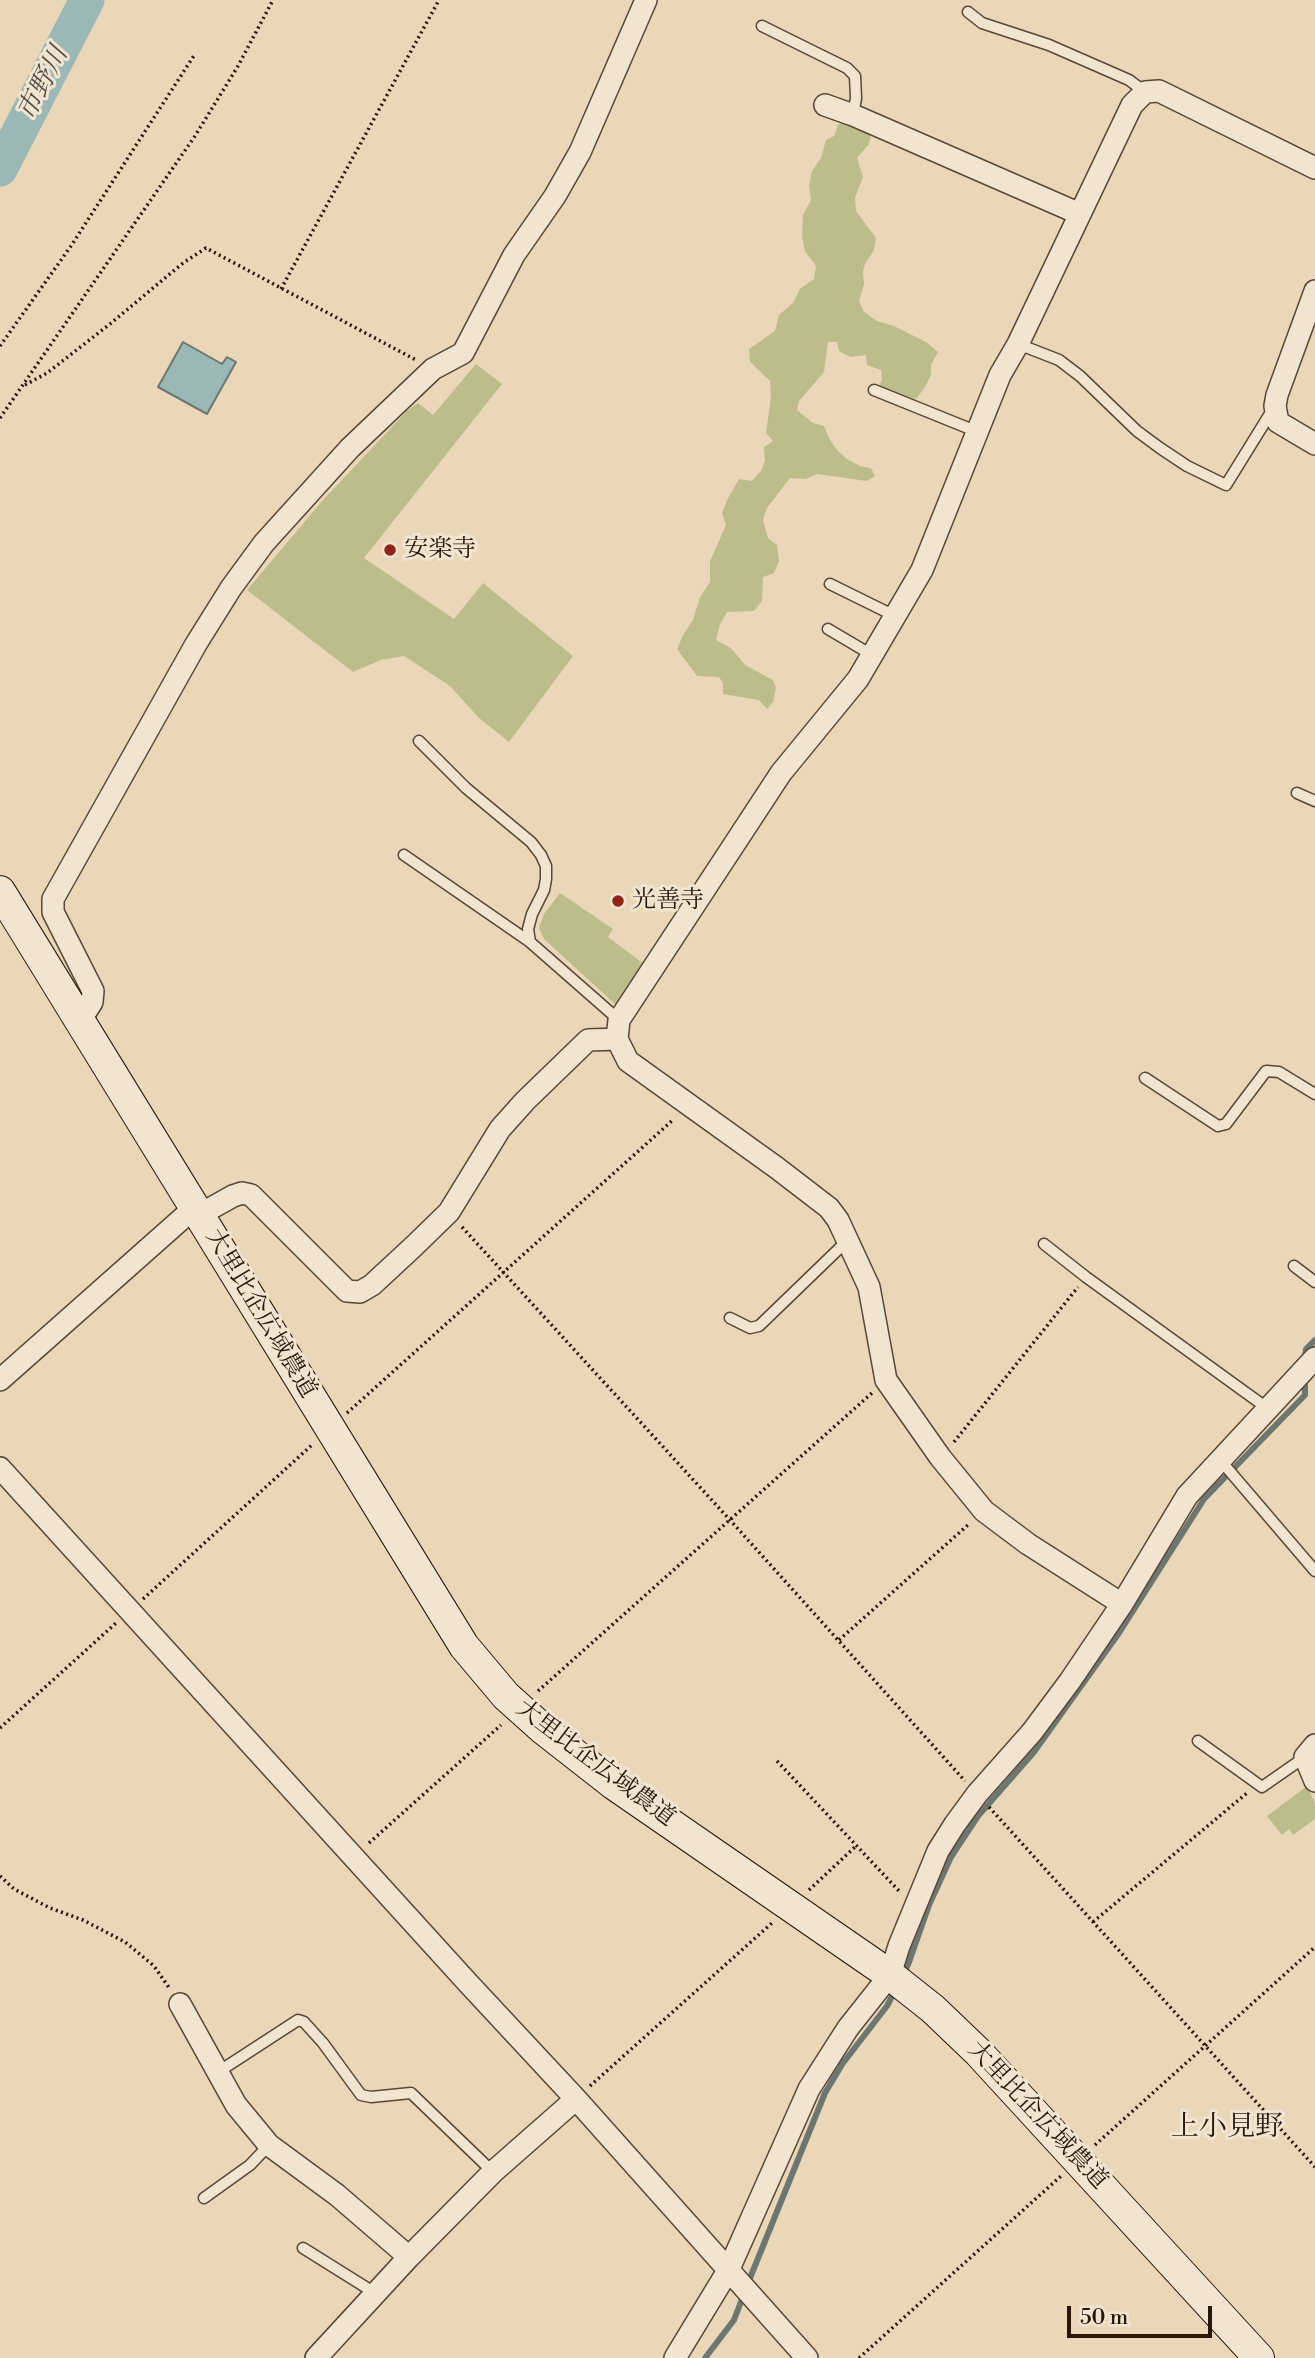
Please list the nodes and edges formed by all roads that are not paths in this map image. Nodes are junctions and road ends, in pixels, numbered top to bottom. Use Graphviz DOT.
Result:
graph roads {
  1 [pos="646,0"];
  2 [pos="968,12"];
  3 [pos="762,26"];
  4 [pos="1145,92"];
  5 [pos="825,105"];
  6 [pos="853,115"];
  7 [pos="1315,168"];
  8 [pos="1080,214"];
  9 [pos="1315,291"];
  10 [pos="1018,344"];
  11 [pos="874,390"];
  12 [pos="1275,406"];
  13 [pos="978,432"];
  14 [pos="1315,444"];
  15 [pos="830,583"];
  16 [pos="895,615"];
  17 [pos="828,629"];
  18 [pos="872,655"];
  19 [pos="419,741"];
  20 [pos="1297,793"];
  21 [pos="1315,801"];
  22 [pos="404,855"];
  23 [pos="0,891"];
  24 [pos="530,942"];
  25 [pos="80,1021"];
  26 [pos="618,1030"];
  27 [pos="1145,1078"];
  28 [pos="1315,1094"];
  29 [pos="197,1212"];
  30 [pos="848,1240"];
  31 [pos="1044,1244"];
  32 [pos="1294,1266"];
  33 [pos="1315,1282"];
  34 [pos="730,1318"];
  35 [pos="1315,1358"];
  36 [pos="0,1380"];
  37 [pos="1267,1408"];
  38 [pos="1221,1461"];
  39 [pos="0,1468"];
  40 [pos="1315,1571"];
  41 [pos="1122,1604"];
  42 [pos="1198,1741"];
  43 [pos="1310,1751"];
  44 [pos="1315,1781"];
  45 [pos="890,1975"];
  46 [pos="180,2004"];
  47 [pos="218,2072"];
  48 [pos="576,2099"];
  49 [pos="268,2145"];
  50 [pos="493,2172"];
  51 [pos="204,2198"];
  52 [pos="303,2248"];
  53 [pos="409,2257"];
  54 [pos="729,2269"];
  55 [pos="375,2293"];
  56 [pos="316,2358"];
  57 [pos="675,2358"];
  58 [pos="807,2358"];
  59 [pos="1259,2358"];
  1 -- 25 [label="street"];
  2 -- 4 [label="lane"];
  3 -- 6 [label="lane"];
  4 -- 7 [label="street"];
  4 -- 8 [label="street"];
  5 -- 6 [label="street"];
  6 -- 8 [label="street"];
  8 -- 10 [label="street"];
  9 -- 12 [label="street"];
  10 -- 12 [label="lane"];
  10 -- 13 [label="street"];
  11 -- 13 [label="lane"];
  12 -- 14 [label="street"];
  13 -- 16 [label="street"];
  15 -- 16 [label="lane"];
  16 -- 18 [label="street"];
  17 -- 18 [label="lane"];
  18 -- 26 [label="street"];
  19 -- 24 [label="lane"];
  20 -- 21 [label="lane"];
  22 -- 24 [label="lane"];
  23 -- 25 [label="street, 大里比企広域農道"];
  24 -- 26 [label="lane"];
  25 -- 29 [label="street, 大里比企広域農道"];
  26 -- 29 [label="street"];
  26 -- 30 [label="street"];
  27 -- 28 [label="lane"];
  29 -- 36 [label="street"];
  29 -- 45 [label="street, 大里比企広域農道"];
  30 -- 34 [label="lane"];
  30 -- 41 [label="street"];
  31 -- 37 [label="lane"];
  32 -- 33 [label="lane"];
  35 -- 37 [label="street"];
  37 -- 38 [label="street"];
  38 -- 40 [label="lane"];
  38 -- 41 [label="street"];
  39 -- 48 [label="street"];
  41 -- 45 [label="street"];
  42 -- 43 [label="lane"];
  43 -- 44 [label="street"];
  45 -- 54 [label="street"];
  45 -- 59 [label="street, 大里比企広域農道"];
  46 -- 47 [label="street"];
  47 -- 49 [label="street"];
  47 -- 50 [label="lane"];
  48 -- 50 [label="street"];
  48 -- 54 [label="street"];
  49 -- 51 [label="lane"];
  49 -- 53 [label="street"];
  50 -- 53 [label="street"];
  52 -- 55 [label="lane"];
  53 -- 55 [label="street"];
  54 -- 57 [label="street"];
  54 -- 58 [label="street"];
  55 -- 56 [label="street"];
}
